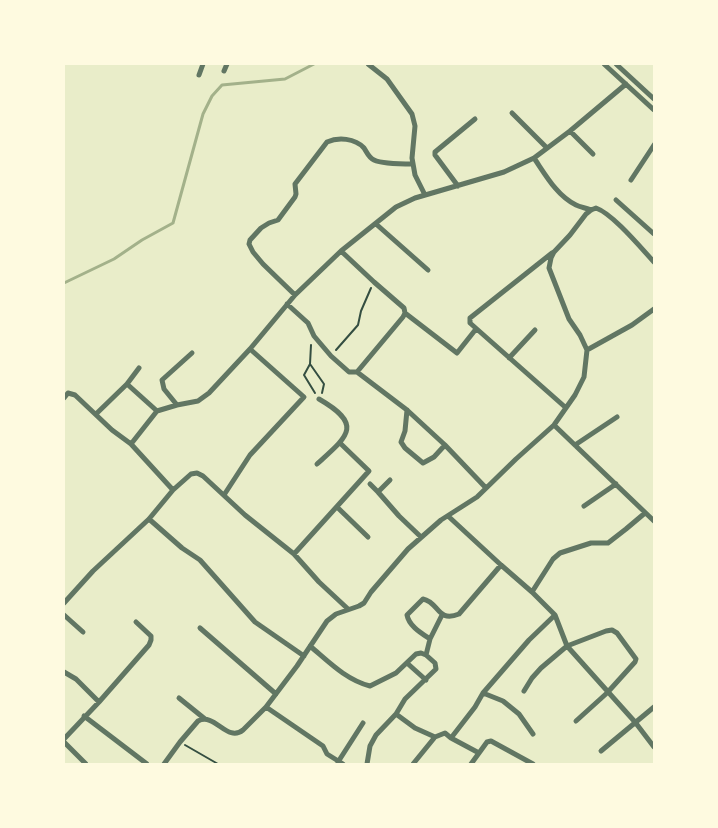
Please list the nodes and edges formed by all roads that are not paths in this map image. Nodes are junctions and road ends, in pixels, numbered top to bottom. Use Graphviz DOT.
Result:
graph roads {
  1 [pos="203,64"];
  2 [pos="227,64"];
  3 [pos="368,64"];
  4 [pos="604,64"];
  5 [pos="616,64"];
  6 [pos="224,71"];
  7 [pos="199,75"];
  8 [pos="626,84"];
  9 [pos="654,97"];
  10 [pos="654,110"];
  11 [pos="512,113"];
  12 [pos="475,119"];
  13 [pos="570,131"];
  14 [pos="654,145"];
  15 [pos="547,148"];
  16 [pos="592,154"];
  17 [pos="534,158"];
  18 [pos="413,164"];
  19 [pos="631,180"];
  20 [pos="458,186"];
  21 [pos="424,195"];
  22 [pos="616,200"];
  23 [pos="591,210"];
  24 [pos="376,224"];
  25 [pos="654,234"];
  26 [pos="341,251"];
  27 [pos="554,252"];
  28 [pos="654,262"];
  29 [pos="428,270"];
  30 [pos="295,295"];
  31 [pos="287,304"];
  32 [pos="654,309"];
  33 [pos="405,313"];
  34 [pos="476,329"];
  35 [pos="535,330"];
  36 [pos="250,348"];
  37 [pos="587,350"];
  38 [pos="192,353"];
  39 [pos="509,358"];
  40 [pos="139,368"];
  41 [pos="358,372"];
  42 [pos="127,384"];
  43 [pos="64,398"];
  44 [pos="319,399"];
  45 [pos="177,405"];
  46 [pos="565,407"];
  47 [pos="407,410"];
  48 [pos="157,411"];
  49 [pos="96,414"];
  50 [pos="617,417"];
  51 [pos="554,424"];
  52 [pos="340,443"];
  53 [pos="131,444"];
  54 [pos="445,445"];
  55 [pos="575,445"];
  56 [pos="317,464"];
  57 [pos="390,480"];
  58 [pos="370,484"];
  59 [pos="616,484"];
  60 [pos="486,488"];
  61 [pos="173,490"];
  62 [pos="378,492"];
  63 [pos="224,495"];
  64 [pos="584,506"];
  65 [pos="337,507"];
  66 [pos="645,513"];
  67 [pos="448,516"];
  68 [pos="149,519"];
  69 [pos="654,519"];
  70 [pos="368,536"];
  71 [pos="421,537"];
  72 [pos="294,554"];
  73 [pos="501,566"];
  74 [pos="532,592"];
  75 [pos="64,603"];
  76 [pos="348,609"];
  77 [pos="64,614"];
  78 [pos="442,615"];
  79 [pos="555,615"];
  80 [pos="136,622"];
  81 [pos="200,628"];
  82 [pos="83,632"];
  83 [pos="430,639"];
  84 [pos="310,646"];
  85 [pos="567,646"];
  86 [pos="426,655"];
  87 [pos="304,656"];
  88 [pos="406,663"];
  89 [pos="64,672"];
  90 [pos="426,680"];
  91 [pos="524,691"];
  92 [pos="608,692"];
  93 [pos="483,693"];
  94 [pos="276,694"];
  95 [pos="179,698"];
  96 [pos="98,702"];
  97 [pos="266,707"];
  98 [pos="654,707"];
  99 [pos="396,714"];
  100 [pos="84,716"];
  101 [pos="205,719"];
  102 [pos="576,721"];
  103 [pos="635,722"];
  104 [pos="364,723"];
  105 [pos="533,734"];
  106 [pos="435,737"];
  107 [pos="451,738"];
  108 [pos="64,740"];
  109 [pos="654,747"];
  110 [pos="601,751"];
  111 [pos="479,753"];
  112 [pos="340,763"];
  113 [pos="86,764"];
  114 [pos="147,764"];
  115 [pos="164,764"];
  116 [pos="368,764"];
  117 [pos="413,764"];
  118 [pos="471,764"];
  119 [pos="533,764"];
  1 -- 7 [label="street"];
  2 -- 6 [label="street"];
  3 -- 18 [label="street"];
  4 -- 8 [label="street"];
  5 -- 9 [label="street"];
  8 -- 10 [label="street"];
  8 -- 13 [label="street"];
  11 -- 15 [label="street"];
  12 -- 20 [label="street"];
  13 -- 15 [label="street"];
  13 -- 16 [label="street"];
  14 -- 19 [label="street"];
  15 -- 17 [label="street"];
  17 -- 20 [label="street"];
  17 -- 23 [label="street"];
  18 -- 21 [label="street"];
  18 -- 30 [label="street"];
  20 -- 21 [label="street"];
  21 -- 24 [label="street"];
  22 -- 25 [label="street"];
  23 -- 27 [label="street"];
  23 -- 28 [label="street"];
  24 -- 26 [label="street"];
  24 -- 29 [label="street"];
  26 -- 30 [label="street"];
  26 -- 33 [label="street"];
  27 -- 34 [label="street"];
  27 -- 37 [label="street"];
  30 -- 31 [label="street"];
  31 -- 36 [label="street"];
  31 -- 41 [label="street"];
  32 -- 37 [label="street"];
  33 -- 34 [label="street"];
  33 -- 41 [label="street"];
  34 -- 39 [label="street"];
  35 -- 39 [label="street"];
  36 -- 45 [label="street"];
  36 -- 63 [label="street"];
  37 -- 46 [label="street"];
  38 -- 45 [label="street"];
  39 -- 46 [label="street"];
  40 -- 42 [label="street"];
  41 -- 47 [label="street"];
  42 -- 48 [label="street"];
  42 -- 49 [label="street"];
  43 -- 49 [label="street"];
  44 -- 52 [label="street"];
  45 -- 48 [label="street"];
  46 -- 51 [label="street"];
  47 -- 54 [label="street"];
  47 -- 54 [label="street"];
  48 -- 53 [label="street"];
  49 -- 53 [label="street"];
  50 -- 55 [label="street"];
  51 -- 55 [label="street"];
  51 -- 60 [label="street"];
  52 -- 56 [label="street"];
  52 -- 65 [label="street"];
  53 -- 61 [label="street"];
  54 -- 60 [label="street"];
  55 -- 59 [label="street"];
  57 -- 62 [label="street"];
  58 -- 62 [label="street"];
  59 -- 64 [label="street"];
  59 -- 66 [label="street"];
  60 -- 67 [label="street"];
  61 -- 63 [label="street"];
  61 -- 68 [label="street"];
  62 -- 71 [label="street"];
  63 -- 72 [label="street"];
  65 -- 70 [label="street"];
  65 -- 72 [label="street"];
  66 -- 69 [label="street"];
  66 -- 74 [label="street"];
  67 -- 71 [label="street"];
  67 -- 73 [label="street"];
  68 -- 75 [label="street"];
  68 -- 87 [label="street"];
  71 -- 76 [label="street"];
  72 -- 76 [label="street"];
  73 -- 74 [label="street"];
  73 -- 78 [label="street"];
  74 -- 79 [label="street"];
  76 -- 84 [label="street"];
  77 -- 82 [label="street"];
  78 -- 83 [label="street"];
  78 -- 83 [label="street"];
  79 -- 85 [label="street"];
  79 -- 93 [label="street"];
  80 -- 96 [label="street"];
  81 -- 94 [label="street"];
  83 -- 86 [label="street"];
  84 -- 87 [label="street"];
  84 -- 88 [label="street"];
  85 -- 91 [label="street"];
  85 -- 92 [label="street"];
  85 -- 92 [label="street"];
  86 -- 88 [label="street"];
  86 -- 90 [label="street"];
  87 -- 94 [label="street"];
  88 -- 90 [label="street"];
  89 -- 96 [label="street"];
  90 -- 99 [label="street"];
  92 -- 102 [label="street"];
  92 -- 103 [label="street"];
  93 -- 105 [label="street"];
  93 -- 107 [label="street"];
  94 -- 97 [label="street"];
  95 -- 101 [label="street"];
  96 -- 100 [label="street"];
  97 -- 101 [label="street"];
  97 -- 112 [label="street"];
  98 -- 103 [label="street"];
  99 -- 106 [label="street"];
  99 -- 116 [label="street"];
  100 -- 108 [label="street"];
  100 -- 114 [label="street"];
  101 -- 115 [label="street"];
  103 -- 109 [label="street"];
  103 -- 110 [label="street"];
  104 -- 112 [label="street"];
  106 -- 107 [label="street"];
  106 -- 117 [label="street"];
  107 -- 111 [label="street"];
  108 -- 113 [label="street"];
  111 -- 118 [label="street"];
  111 -- 119 [label="street"];
}
